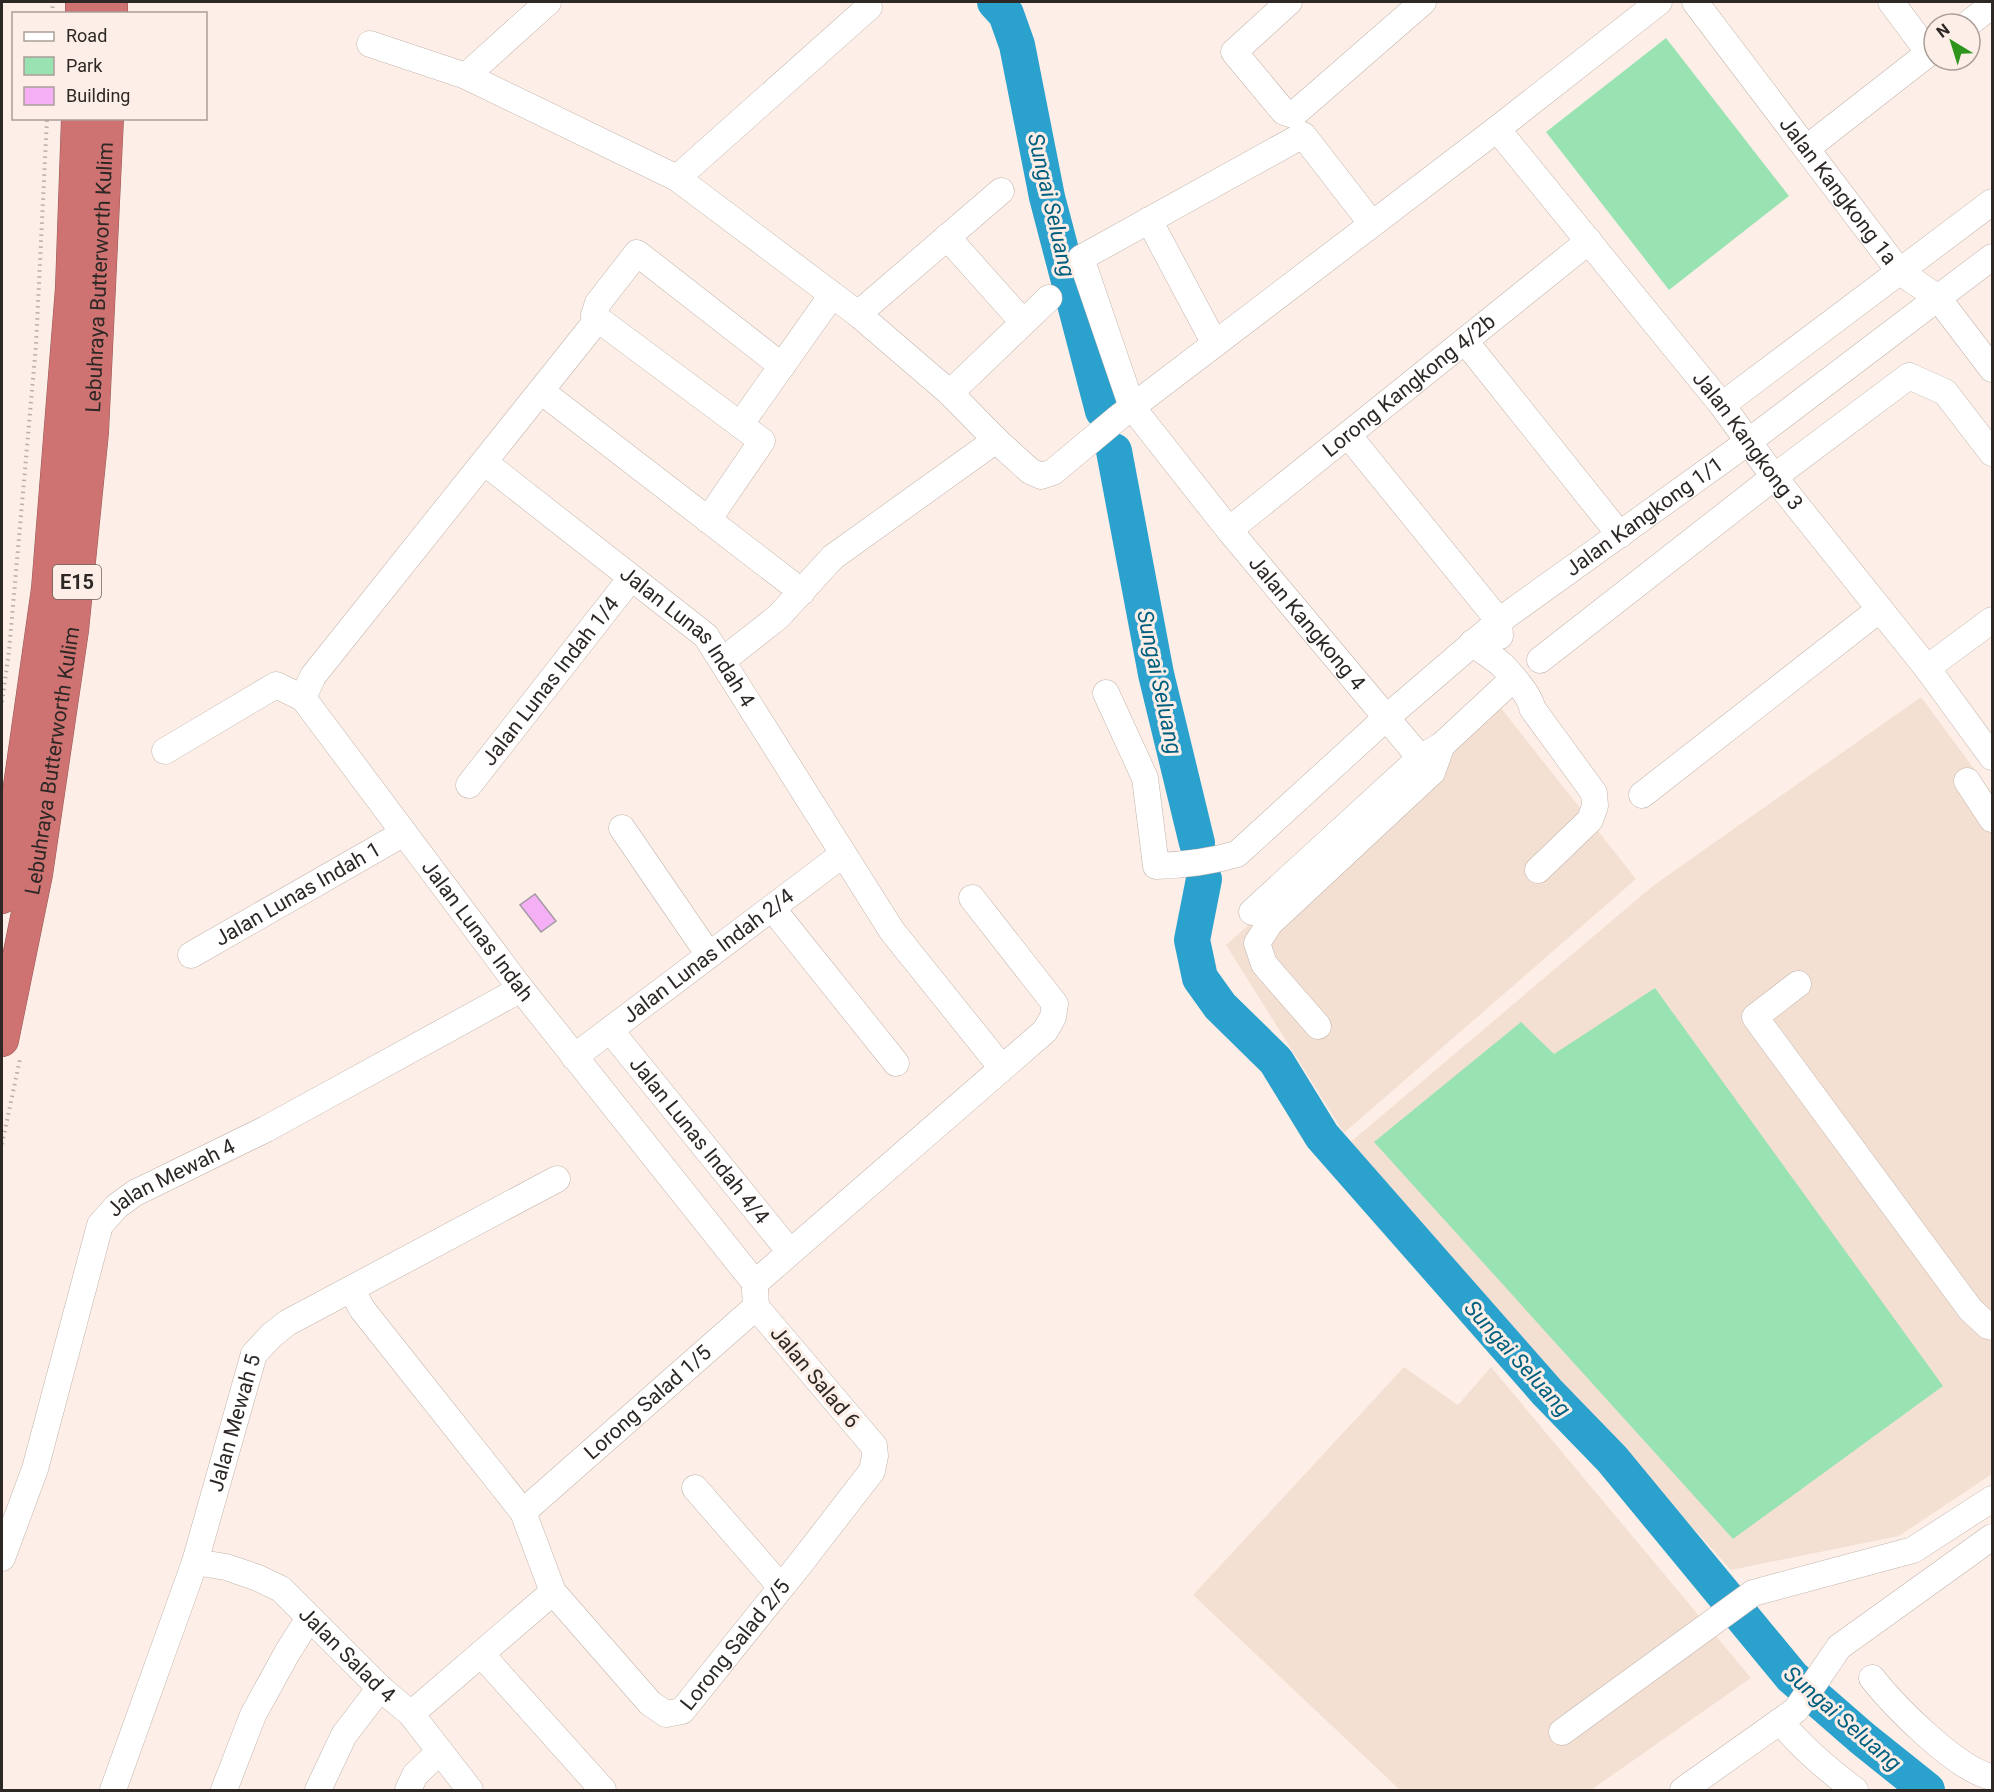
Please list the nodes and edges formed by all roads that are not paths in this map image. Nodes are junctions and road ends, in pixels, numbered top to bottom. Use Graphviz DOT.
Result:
graph roads {
  1 [pos="548,2"];
  2 [pos="1288,2"];
  3 [pos="1423,2"];
  4 [pos="1659,2"];
  5 [pos="1695,2"];
  6 [pos="1891,2"];
  7 [pos="869,7"];
  8 [pos="1922,40"];
  9 [pos="370,44"];
  10 [pos="1922,58"];
  11 [pos="466,76"];
  12 [pos="78,120"];
  13 [pos="107,120"];
  14 [pos="1497,129"];
  15 [pos="1807,148"];
  16 [pos="677,178"];
  17 [pos="1001,191"];
  18 [pos="1992,202"];
  19 [pos="1149,220"];
  20 [pos="1372,224"];
  21 [pos="948,237"];
  22 [pos="1589,241"];
  23 [pos="1992,257"];
  24 [pos="1899,272"];
  25 [pos="832,295"];
  26 [pos="1048,297"];
  27 [pos="1938,298"];
  28 [pos="858,314"];
  29 [pos="598,319"];
  30 [pos="1023,322"];
  31 [pos="1465,341"];
  32 [pos="1215,344"];
  33 [pos="782,366"];
  34 [pos="1992,369"];
  35 [pos="541,391"];
  36 [pos="950,393"];
  37 [pos="1722,405"];
  38 [pos="1126,412"];
  39 [pos="740,425"];
  40 [pos="1348,435"];
  41 [pos="996,440"];
  42 [pos="1748,442"];
  43 [pos="1992,453"];
  44 [pos="484,462"];
  45 [pos="1774,477"];
  46 [pos="708,520"];
  47 [pos="1229,531"];
  48 [pos="1620,535"];
  49 [pos="631,578"];
  50 [pos="802,592"];
  51 [pos="1880,609"];
  52 [pos="1992,620"];
  53 [pos="1499,621"];
  54 [pos="1472,643"];
  55 [pos="1540,660"];
  56 [pos="722,661"];
  57 [pos="1927,668"];
  58 [pos="1508,672"];
  59 [pos="1106,693"];
  60 [pos="303,698"];
  61 [pos="1482,708"];
  62 [pos="1532,708"];
  63 [pos="1386,718"];
  64 [pos="165,751"];
  65 [pos="1992,757"];
  66 [pos="1426,765"];
  67 [pos="1967,781"];
  68 [pos="469,785"];
  69 [pos="1642,795"];
  70 [pos="1992,819"];
  71 [pos="622,828"];
  72 [pos="404,833"];
  73 [pos="842,855"];
  74 [pos="1538,870"];
  75 [pos="2,897"];
  76 [pos="972,898"];
  77 [pos="772,908"];
  78 [pos="1252,912"];
  79 [pos="190,955"];
  80 [pos="709,955"];
  81 [pos="1798,984"];
  82 [pos="521,989"];
  83 [pos="1318,1026"];
  84 [pos="610,1030"];
  85 [pos="2,1040"];
  86 [pos="574,1057"];
  87 [pos="896,1063"];
  88 [pos="1002,1068"];
  89 [pos="557,1179"];
  90 [pos="790,1252"];
  91 [pos="352,1290"];
  92 [pos="755,1295"];
  93 [pos="1992,1327"];
  94 [pos="874,1446"];
  95 [pos="695,1488"];
  96 [pos="1989,1510"];
  97 [pos="523,1512"];
  98 [pos="1992,1537"];
  99 [pos="2,1558"];
  100 [pos="195,1562"];
  101 [pos="782,1587"];
  102 [pos="553,1592"];
  103 [pos="309,1618"];
  104 [pos="481,1654"];
  105 [pos="1872,1678"];
  106 [pos="380,1688"];
  107 [pos="411,1714"];
  108 [pos="1788,1715"];
  109 [pos="1562,1732"];
  110 [pos="440,1751"];
  111 [pos="1992,1777"];
  112 [pos="113,1791"];
  113 [pos="224,1791"];
  114 [pos="318,1791"];
  115 [pos="408,1791"];
  116 [pos="470,1791"];
  117 [pos="603,1791"];
  118 [pos="1683,1791"];
  119 [pos="1855,1791"];
  1 -- 11 [label="street"];
  2 -- 3 [label="street"];
  4 -- 14 [label="street"];
  5 -- 15 [label="street, Jalan Kangkong 1a"];
  6 -- 8 [label="street"];
  7 -- 16 [label="street"];
  9 -- 11 [label="street"];
  10 -- 15 [label="street"];
  11 -- 16 [label="street"];
  12 -- 75 [label="highway, Lebuhraya Butterworth Kulim / E15"];
  13 -- 85 [label="highway, Lebuhraya Butterworth Kulim / E15"];
  14 -- 20 [label="street"];
  14 -- 22 [label="street, Jalan Kangkong 3"];
  15 -- 24 [label="street, Jalan Kangkong 1a"];
  16 -- 25 [label="street"];
  17 -- 21 [label="street"];
  18 -- 24 [label="street"];
  19 -- 20 [label="street"];
  19 -- 32 [label="street"];
  19 -- 38 [label="street, Jalan Kangkong 4"];
  20 -- 32 [label="street"];
  21 -- 28 [label="street"];
  21 -- 30 [label="street"];
  22 -- 31 [label="street, Lorong Kangkong 4/2b"];
  22 -- 37 [label="street, Jalan Kangkong 3"];
  23 -- 27 [label="street, Jalan Kangkong 1/1"];
  24 -- 27 [label="street, Jalan Kangkong 1a"];
  24 -- 37 [label="street"];
  25 -- 28 [label="street"];
  25 -- 33 [label="street"];
  26 -- 30 [label="street"];
  27 -- 34 [label="street, Jalan Kangkong 1a"];
  27 -- 42 [label="street, Jalan Kangkong 1/1"];
  28 -- 36 [label="street"];
  29 -- 33 [label="street"];
  29 -- 35 [label="street"];
  29 -- 39 [label="street"];
  30 -- 36 [label="street"];
  31 -- 40 [label="street, Lorong Kangkong 4/2b"];
  31 -- 48 [label="street"];
  32 -- 38 [label="street"];
  33 -- 39 [label="street"];
  35 -- 44 [label="street"];
  35 -- 46 [label="street"];
  36 -- 41 [label="street"];
  37 -- 42 [label="street, Jalan Kangkong 3"];
  38 -- 41 [label="street"];
  38 -- 47 [label="street, Jalan Kangkong 4"];
  39 -- 46 [label="street"];
  40 -- 47 [label="street, Lorong Kangkong 4/2b"];
  40 -- 53 [label="street"];
  41 -- 50 [label="street"];
  42 -- 45 [label="street, Jalan Kangkong 3"];
  42 -- 48 [label="street, Jalan Kangkong 1/1"];
  43 -- 45 [label="street"];
  44 -- 49 [label="street, Jalan Lunas Indah 4"];
  44 -- 60 [label="street"];
  45 -- 51 [label="street, Jalan Kangkong 3"];
  45 -- 55 [label="street"];
  46 -- 50 [label="street"];
  47 -- 63 [label="street, Jalan Kangkong 4"];
  48 -- 53 [label="street, Jalan Kangkong 1/1"];
  49 -- 56 [label="street, Jalan Lunas Indah 4"];
  49 -- 68 [label="street, Jalan Lunas Indah 1/4"];
  50 -- 56 [label="street"];
  51 -- 57 [label="street, Jalan Kangkong 3"];
  51 -- 69 [label="street"];
  52 -- 57 [label="street"];
  53 -- 54 [label="street, Jalan Kangkong 1/1"];
  53 -- 58 [label="street"];
  54 -- 58 [label="street"];
  54 -- 63 [label="street, Jalan Kangkong 1/1"];
  56 -- 73 [label="street, Jalan Lunas Indah 4"];
  57 -- 65 [label="street, Jalan Kangkong 3"];
  58 -- 61 [label="street"];
  58 -- 62 [label="street"];
  59 -- 63 [label="street, Jalan Kangkong 1/1"];
  60 -- 64 [label="street, Jalan Lunas Indah"];
  60 -- 72 [label="street, Jalan Lunas Indah"];
  61 -- 62 [label="street"];
  61 -- 66 [label="street"];
  62 -- 74 [label="street"];
  63 -- 66 [label="street, Jalan Kangkong 4"];
  66 -- 78 [label="street"];
  66 -- 83 [label="street"];
  67 -- 70 [label="street"];
  71 -- 80 [label="street"];
  72 -- 79 [label="street, Jalan Lunas Indah 1"];
  72 -- 82 [label="street, Jalan Lunas Indah"];
  73 -- 77 [label="street, Jalan Lunas Indah 2/4"];
  73 -- 88 [label="street, Jalan Lunas Indah 4"];
  76 -- 88 [label="street, Lorong Salad 1/5"];
  77 -- 80 [label="street, Jalan Lunas Indah 2/4"];
  77 -- 87 [label="street"];
  80 -- 84 [label="street, Jalan Lunas Indah 2/4"];
  81 -- 93 [label="street"];
  82 -- 86 [label="street, Jalan Lunas Indah"];
  82 -- 99 [label="street, Jalan Mewah 4"];
  84 -- 86 [label="street, Jalan Lunas Indah 2/4"];
  84 -- 90 [label="street, Jalan Lunas Indah 4/4"];
  86 -- 92 [label="street, Jalan Lunas Indah"];
  88 -- 90 [label="street, Lorong Salad 1/5"];
  89 -- 91 [label="street, Jalan Mewah 5"];
  90 -- 92 [label="street, Lorong Salad 1/5"];
  91 -- 97 [label="street, Lorong Salad 2/5"];
  91 -- 100 [label="street, Jalan Mewah 5"];
  92 -- 94 [label="street, Jalan Salad 6"];
  92 -- 97 [label="street, Lorong Salad 1/5"];
  94 -- 101 [label="street, Lorong Salad 2/5"];
  95 -- 101 [label="street"];
  96 -- 109 [label="street"];
  97 -- 102 [label="street, Lorong Salad 2/5"];
  98 -- 108 [label="street"];
  100 -- 103 [label="street, Jalan Salad 4"];
  100 -- 112 [label="street, Jalan Mewah 5"];
  101 -- 102 [label="street, Lorong Salad 2/5"];
  102 -- 104 [label="street"];
  103 -- 106 [label="street, Jalan Salad 4"];
  103 -- 113 [label="street"];
  104 -- 107 [label="street"];
  104 -- 117 [label="street"];
  105 -- 111 [label="street"];
  106 -- 107 [label="street, Jalan Salad 4"];
  106 -- 114 [label="street"];
  107 -- 110 [label="street, Jalan Salad 4"];
  108 -- 118 [label="street"];
  108 -- 119 [label="street"];
  110 -- 115 [label="street"];
  110 -- 116 [label="street, Jalan Salad 4"];
}
